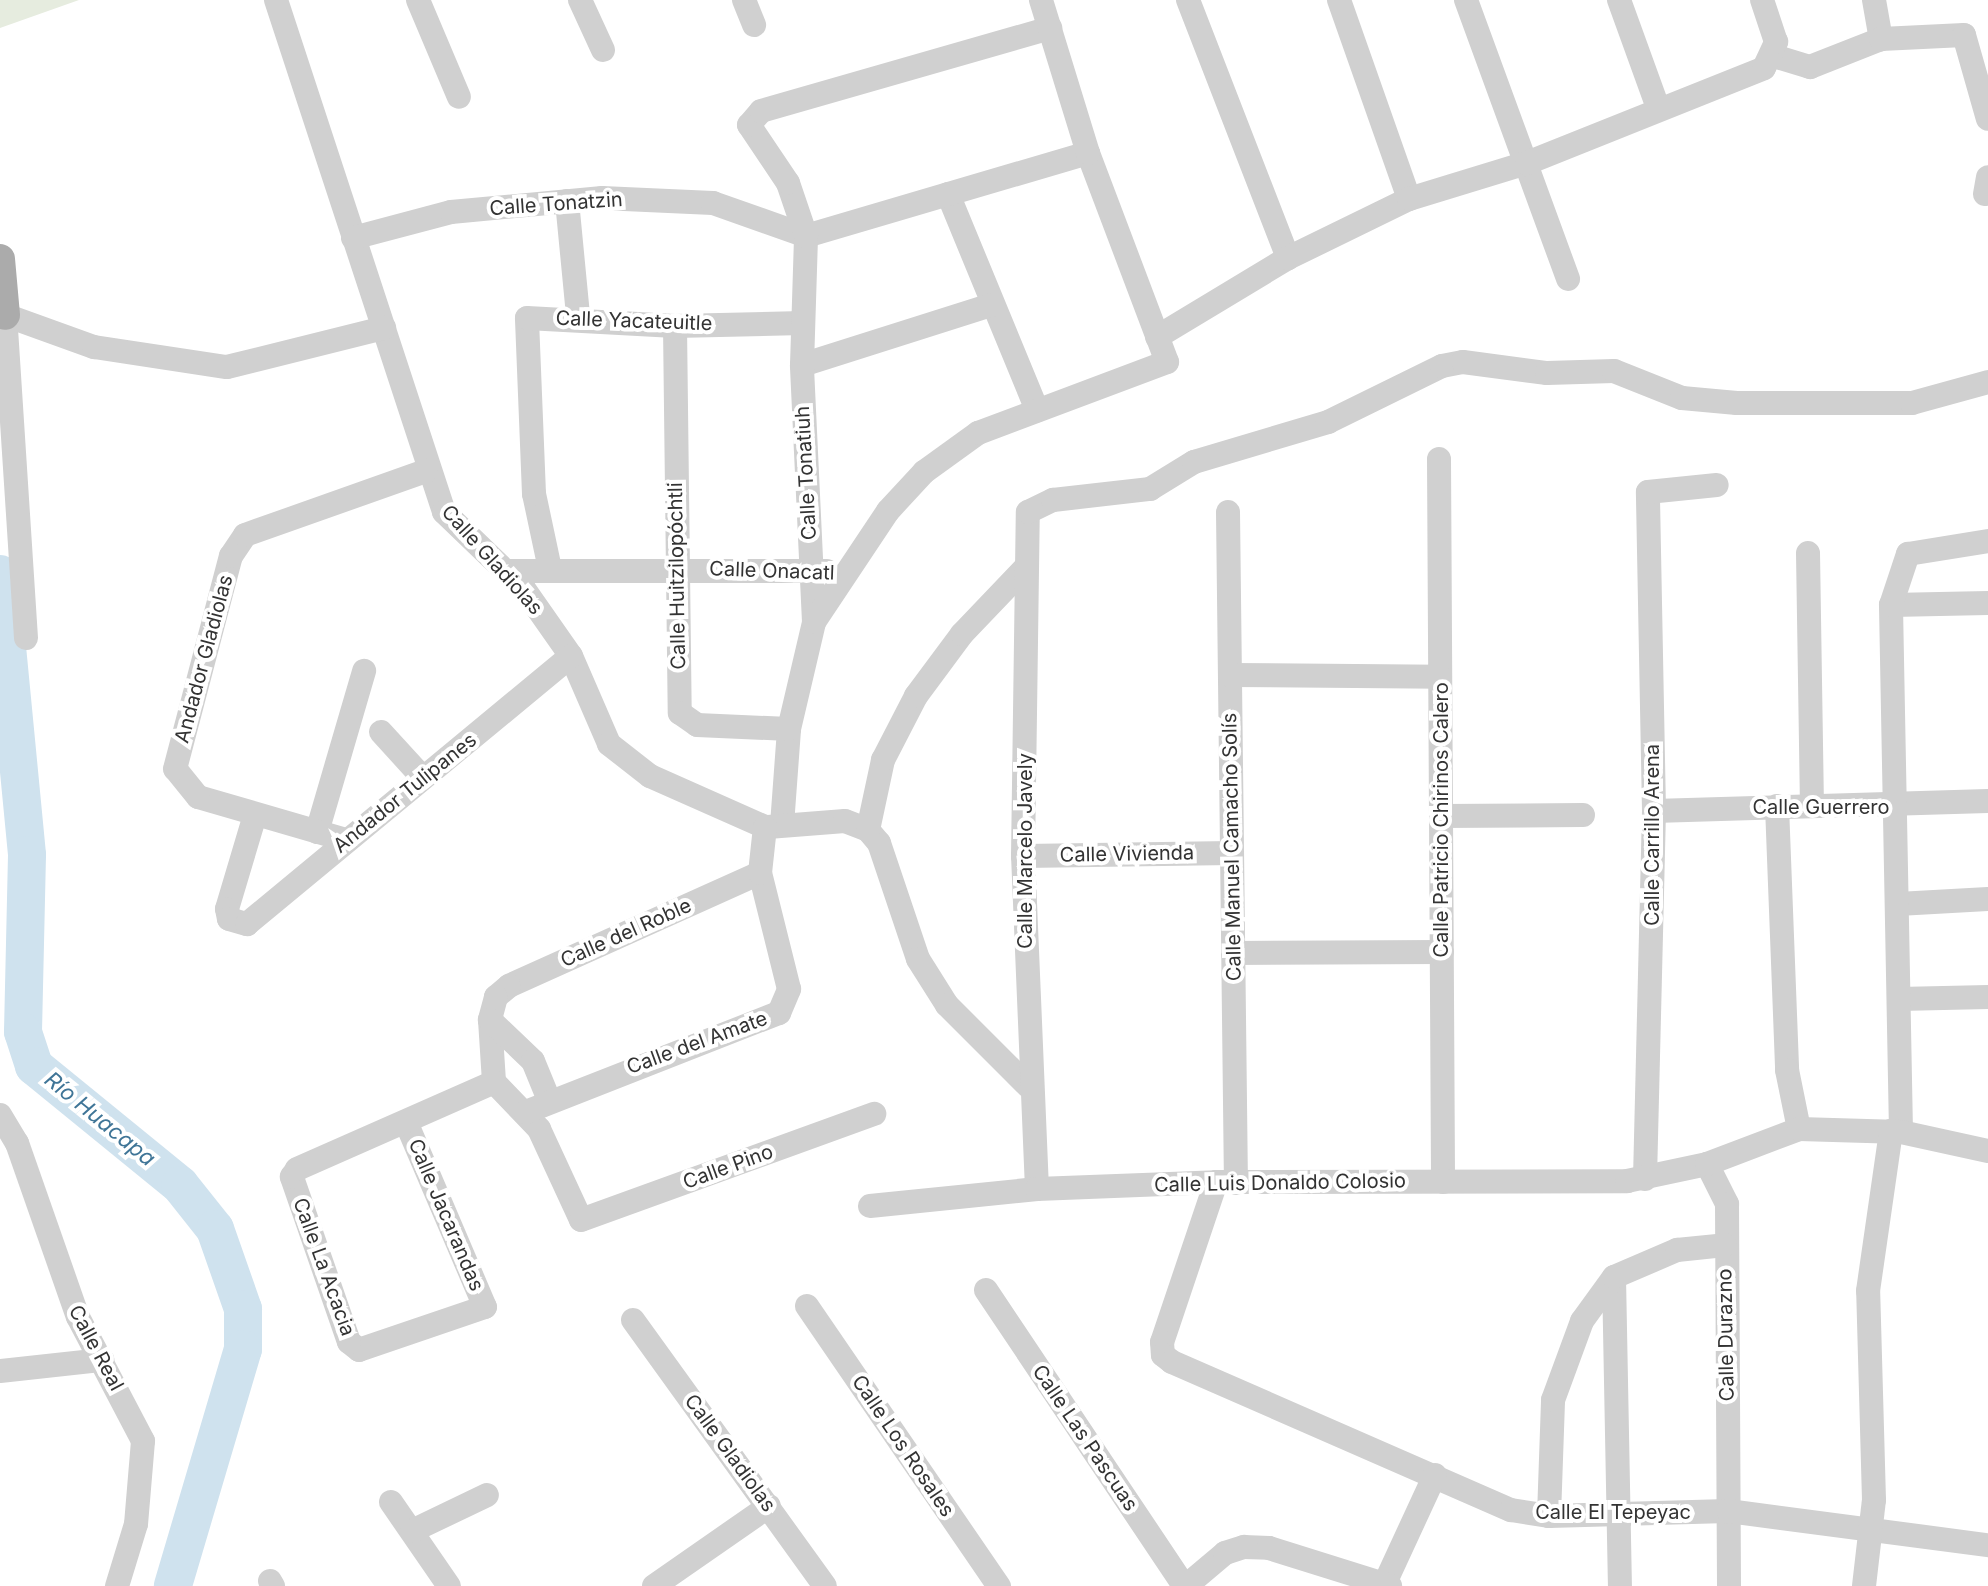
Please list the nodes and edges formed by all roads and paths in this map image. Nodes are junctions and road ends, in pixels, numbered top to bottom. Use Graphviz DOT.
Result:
graph roads {
  1 [pos="276,0"];
  2 [pos="418,0"];
  3 [pos="580,0"];
  4 [pos="744,0"];
  5 [pos="1041,0"];
  6 [pos="1188,0"];
  7 [pos="1339,0"];
  8 [pos="1466,0"];
  9 [pos="1619,0"];
  10 [pos="1762,0"];
  11 [pos="1874,0"];
  12 [pos="754,25"];
  13 [pos="1050,28"];
  14 [pos="1881,39"];
  15 [pos="603,50"];
  16 [pos="1774,56"];
  17 [pos="459,97"];
  18 [pos="1658,108"];
  19 [pos="1988,119"];
  20 [pos="1088,153"];
  21 [pos="1527,163"];
  22 [pos="948,194"];
  23 [pos="1409,199"];
  24 [pos="567,201"];
  25 [pos="806,236"];
  26 [pos="353,238"];
  27 [pos="1288,258"];
  28 [pos="0,259"];
  29 [pos="1568,279"];
  30 [pos="991,305"];
  31 [pos="5,315"];
  32 [pos="578,316"];
  33 [pos="803,323"];
  34 [pos="675,326"];
  35 [pos="384,328"];
  36 [pos="1157,337"];
  37 [pos="802,365"];
  38 [pos="1988,382"];
  39 [pos="1037,410"];
  40 [pos="1439,459"];
  41 [pos="426,471"];
  42 [pos="1717,485"];
  43 [pos="1228,512"];
  44 [pos="1988,541"];
  45 [pos="1808,553"];
  46 [pos="1027,566"];
  47 [pos="550,569"];
  48 [pos="674,569"];
  49 [pos="811,569"];
  50 [pos="505,571"];
  51 [pos="846,574"];
  52 [pos="1988,603"];
  53 [pos="1891,605"];
  54 [pos="814,622"];
  55 [pos="26,638"];
  56 [pos="571,656"];
  57 [pos="364,671"];
  58 [pos="1230,675"];
  59 [pos="1440,677"];
  60 [pos="789,729"];
  61 [pos="381,732"];
  62 [pos="423,778"];
  63 [pos="1988,801"];
  64 [pos="1777,806"];
  65 [pos="1812,806"];
  66 [pos="1893,807"];
  67 [pos="1654,811"];
  68 [pos="255,815"];
  69 [pos="1583,815"];
  70 [pos="1441,816"];
  71 [pos="774,826"];
  72 [pos="868,830"];
  73 [pos="317,832"];
  74 [pos="346,840"];
  75 [pos="1232,853"];
  76 [pos="1023,856"];
  77 [pos="760,873"];
  78 [pos="1988,899"];
  79 [pos="1898,904"];
  80 [pos="1442,952"];
  81 [pos="1233,953"];
  82 [pos="1988,997"];
  83 [pos="1899,999"];
  84 [pos="493,1009"];
  85 [pos="494,1082"];
  86 [pos="1028,1086"];
  87 [pos="549,1100"];
  88 [pos="526,1112"];
  89 [pos="874,1114"];
  90 [pos="0,1115"];
  91 [pos="406,1122"];
  92 [pos="1799,1129"];
  93 [pos="1896,1131"];
  94 [pos="1988,1151"];
  95 [pos="1707,1164"];
  96 [pos="1645,1179"];
  97 [pos="1226,1182"];
  98 [pos="1443,1182"];
  99 [pos="1037,1189"];
  100 [pos="870,1206"];
  101 [pos="1725,1245"];
  102 [pos="1614,1277"];
  103 [pos="986,1290"];
  104 [pos="807,1306"];
  105 [pos="485,1307"];
  106 [pos="633,1320"];
  107 [pos="102,1360"];
  108 [pos="0,1371"];
  109 [pos="1435,1475"];
  110 [pos="487,1495"];
  111 [pos="391,1502"];
  112 [pos="769,1506"];
  113 [pos="1728,1511"];
  114 [pos="1621,1512"];
  115 [pos="1549,1516"];
  116 [pos="1867,1525"];
  117 [pos="412,1531"];
  118 [pos="1988,1545"];
  119 [pos="1387,1584"];
  120 [pos="117,1586"];
  121 [pos="449,1586"];
  122 [pos="654,1586"];
  123 [pos="825,1586"];
  124 [pos="999,1586"];
  125 [pos="1185,1586"];
  126 [pos="1620,1586"];
  127 [pos="1729,1586"];
  128 [pos="1864,1586"];
  1 -- 26 [label="street, Calle Gladiolas"];
  2 -- 17 [label="street"];
  3 -- 15 [label="street"];
  4 -- 12 [label="street"];
  5 -- 13 [label="street"];
  6 -- 27 [label="street"];
  7 -- 23 [label="street"];
  8 -- 21 [label="street"];
  9 -- 18 [label="street"];
  10 -- 16 [label="street"];
  11 -- 14 [label="street"];
  13 -- 20 [label="street"];
  13 -- 25 [label="street"];
  14 -- 16 [label="street"];
  14 -- 19 [label="street"];
  16 -- 18 [label="street"];
  18 -- 21 [label="street"];
  20 -- 22 [label="street"];
  20 -- 36 [label="street"];
  21 -- 23 [label="street"];
  21 -- 29 [label="street"];
  22 -- 25 [label="street"];
  22 -- 30 [label="street"];
  23 -- 27 [label="street"];
  24 -- 25 [label="street, Calle Tonatzin"];
  24 -- 26 [label="street, Calle Tonatzin"];
  24 -- 32 [label="street"];
  25 -- 33 [label="street, Calle Tonatiuh"];
  26 -- 35 [label="street, Calle Gladiolas"];
  27 -- 36 [label="street"];
  28 -- 31 [label="main road"];
  30 -- 37 [label="street"];
  30 -- 39 [label="street"];
  31 -- 35 [label="street"];
  31 -- 55 [label="street"];
  32 -- 34 [label="street, Calle Yacateuitle"];
  32 -- 47 [label="street, Calle Yacateuitle"];
  33 -- 34 [label="street, Calle Yacateuitle"];
  33 -- 37 [label="street, Calle Tonatiuh"];
  34 -- 48 [label="street, Calle Huitzilopóchtli"];
  35 -- 41 [label="street, Calle Gladiolas"];
  36 -- 39 [label="street"];
  37 -- 49 [label="street, Calle Tonatiuh"];
  38 -- 46 [label="street, Calle Marcelo Javely"];
  39 -- 51 [label="street"];
  40 -- 59 [label="street, Calle Patricio Chirinos Calero"];
  41 -- 50 [label="street, Calle Gladiolas"];
  41 -- 68 [label="street, Andador Gladiolas"];
  42 -- 67 [label="street, Calle Carrillo Arena"];
  43 -- 58 [label="street, Calle Manuel Camacho Solís"];
  44 -- 53 [label="street"];
  45 -- 65 [label="street"];
  46 -- 72 [label="street"];
  46 -- 76 [label="street, Calle Marcelo Javely"];
  47 -- 48 [label="street, Calle Onacatl"];
  47 -- 50 [label="street, Calle Onacatl"];
  48 -- 49 [label="street, Calle Onacatl"];
  48 -- 60 [label="street, Calle Huitzilopóchtli"];
  49 -- 51 [label="street, Calle Onacatl"];
  49 -- 54 [label="street, Calle Tonatiuh"];
  50 -- 56 [label="street, Calle Gladiolas"];
  51 -- 54 [label="street"];
  52 -- 53 [label="street"];
  53 -- 66 [label="street"];
  54 -- 60 [label="street, Calle del Amate"];
  56 -- 62 [label="street, Andador Tulipanes"];
  56 -- 71 [label="street, Calle Gladiolas"];
  57 -- 73 [label="street"];
  58 -- 59 [label="street"];
  58 -- 75 [label="street, Calle Manuel Camacho Solís"];
  59 -- 70 [label="street, Calle Patricio Chirinos Calero"];
  60 -- 71 [label="street, Calle del Amate"];
  61 -- 62 [label="street"];
  62 -- 74 [label="street, Andador Tulipanes"];
  63 -- 66 [label="street, Calle Guerrero"];
  64 -- 65 [label="street, Calle Guerrero"];
  64 -- 67 [label="street, Calle Guerrero"];
  64 -- 92 [label="street"];
  65 -- 66 [label="street, Calle Guerrero"];
  66 -- 79 [label="street"];
  67 -- 96 [label="street, Calle Carrillo Arena"];
  68 -- 73 [label="street"];
  68 -- 74 [label="street, Andador Tulipanes"];
  69 -- 70 [label="street"];
  70 -- 80 [label="street, Calle Patricio Chirinos Calero"];
  71 -- 72 [label="street"];
  71 -- 77 [label="street, Calle del Amate"];
  72 -- 86 [label="street"];
  73 -- 74 [label="street"];
  75 -- 76 [label="street, Calle Vivienda"];
  75 -- 81 [label="street, Calle Manuel Camacho Solís"];
  76 -- 86 [label="street, Calle Marcelo Javely"];
  77 -- 84 [label="street, Calle del Roble"];
  77 -- 87 [label="street, Calle del Amate"];
  78 -- 79 [label="street"];
  79 -- 83 [label="street"];
  80 -- 81 [label="street"];
  80 -- 98 [label="street, Calle Patricio Chirinos Calero"];
  81 -- 97 [label="street, Calle Manuel Camacho Solís"];
  82 -- 83 [label="street"];
  83 -- 93 [label="street"];
  84 -- 85 [label="street"];
  84 -- 87 [label="street"];
  85 -- 88 [label="street"];
  85 -- 91 [label="street, Calle La Acacia"];
  86 -- 99 [label="street, Calle Marcelo Javely"];
  87 -- 88 [label="street, Calle del Amate"];
  88 -- 89 [label="street, Calle Pino"];
  90 -- 107 [label="street, Calle Real"];
  91 -- 105 [label="street, Calle Jacarandas"];
  91 -- 105 [label="street, Calle La Acacia"];
  92 -- 93 [label="street"];
  92 -- 95 [label="street, Calle Luis Donaldo Colosio"];
  93 -- 94 [label="street"];
  93 -- 116 [label="street"];
  95 -- 96 [label="street, Calle Luis Donaldo Colosio"];
  95 -- 101 [label="street, Calle Durazno"];
  96 -- 98 [label="street, Calle Luis Donaldo Colosio"];
  97 -- 98 [label="street, Calle Luis Donaldo Colosio"];
  97 -- 99 [label="street, Calle Luis Donaldo Colosio"];
  97 -- 109 [label="street, Calle Manuel Camacho Solís"];
  99 -- 100 [label="street, Calle Luis Donaldo Colosio"];
  101 -- 102 [label="street"];
  101 -- 113 [label="street, Calle Durazno"];
  102 -- 114 [label="street"];
  102 -- 115 [label="street"];
  103 -- 125 [label="street, Calle Las Pascuas"];
  104 -- 124 [label="street, Calle Los Rosales"];
  106 -- 112 [label="street, Calle Gladiolas"];
  107 -- 108 [label="street"];
  107 -- 120 [label="street, Calle Real"];
  109 -- 115 [label="street, Calle El Tepeyac"];
  109 -- 119 [label="street"];
  110 -- 117 [label="street"];
  111 -- 117 [label="street"];
  112 -- 122 [label="street"];
  112 -- 123 [label="street, Calle Gladiolas"];
  113 -- 114 [label="street, Calle El Tepeyac"];
  113 -- 116 [label="street, Calle El Tepeyac"];
  113 -- 127 [label="street, Calle Durazno"];
  114 -- 115 [label="street, Calle El Tepeyac"];
  114 -- 126 [label="street"];
  116 -- 118 [label="street, Calle El Tepeyac"];
  116 -- 128 [label="street"];
  117 -- 121 [label="street"];
  119 -- 125 [label="street"];
}
